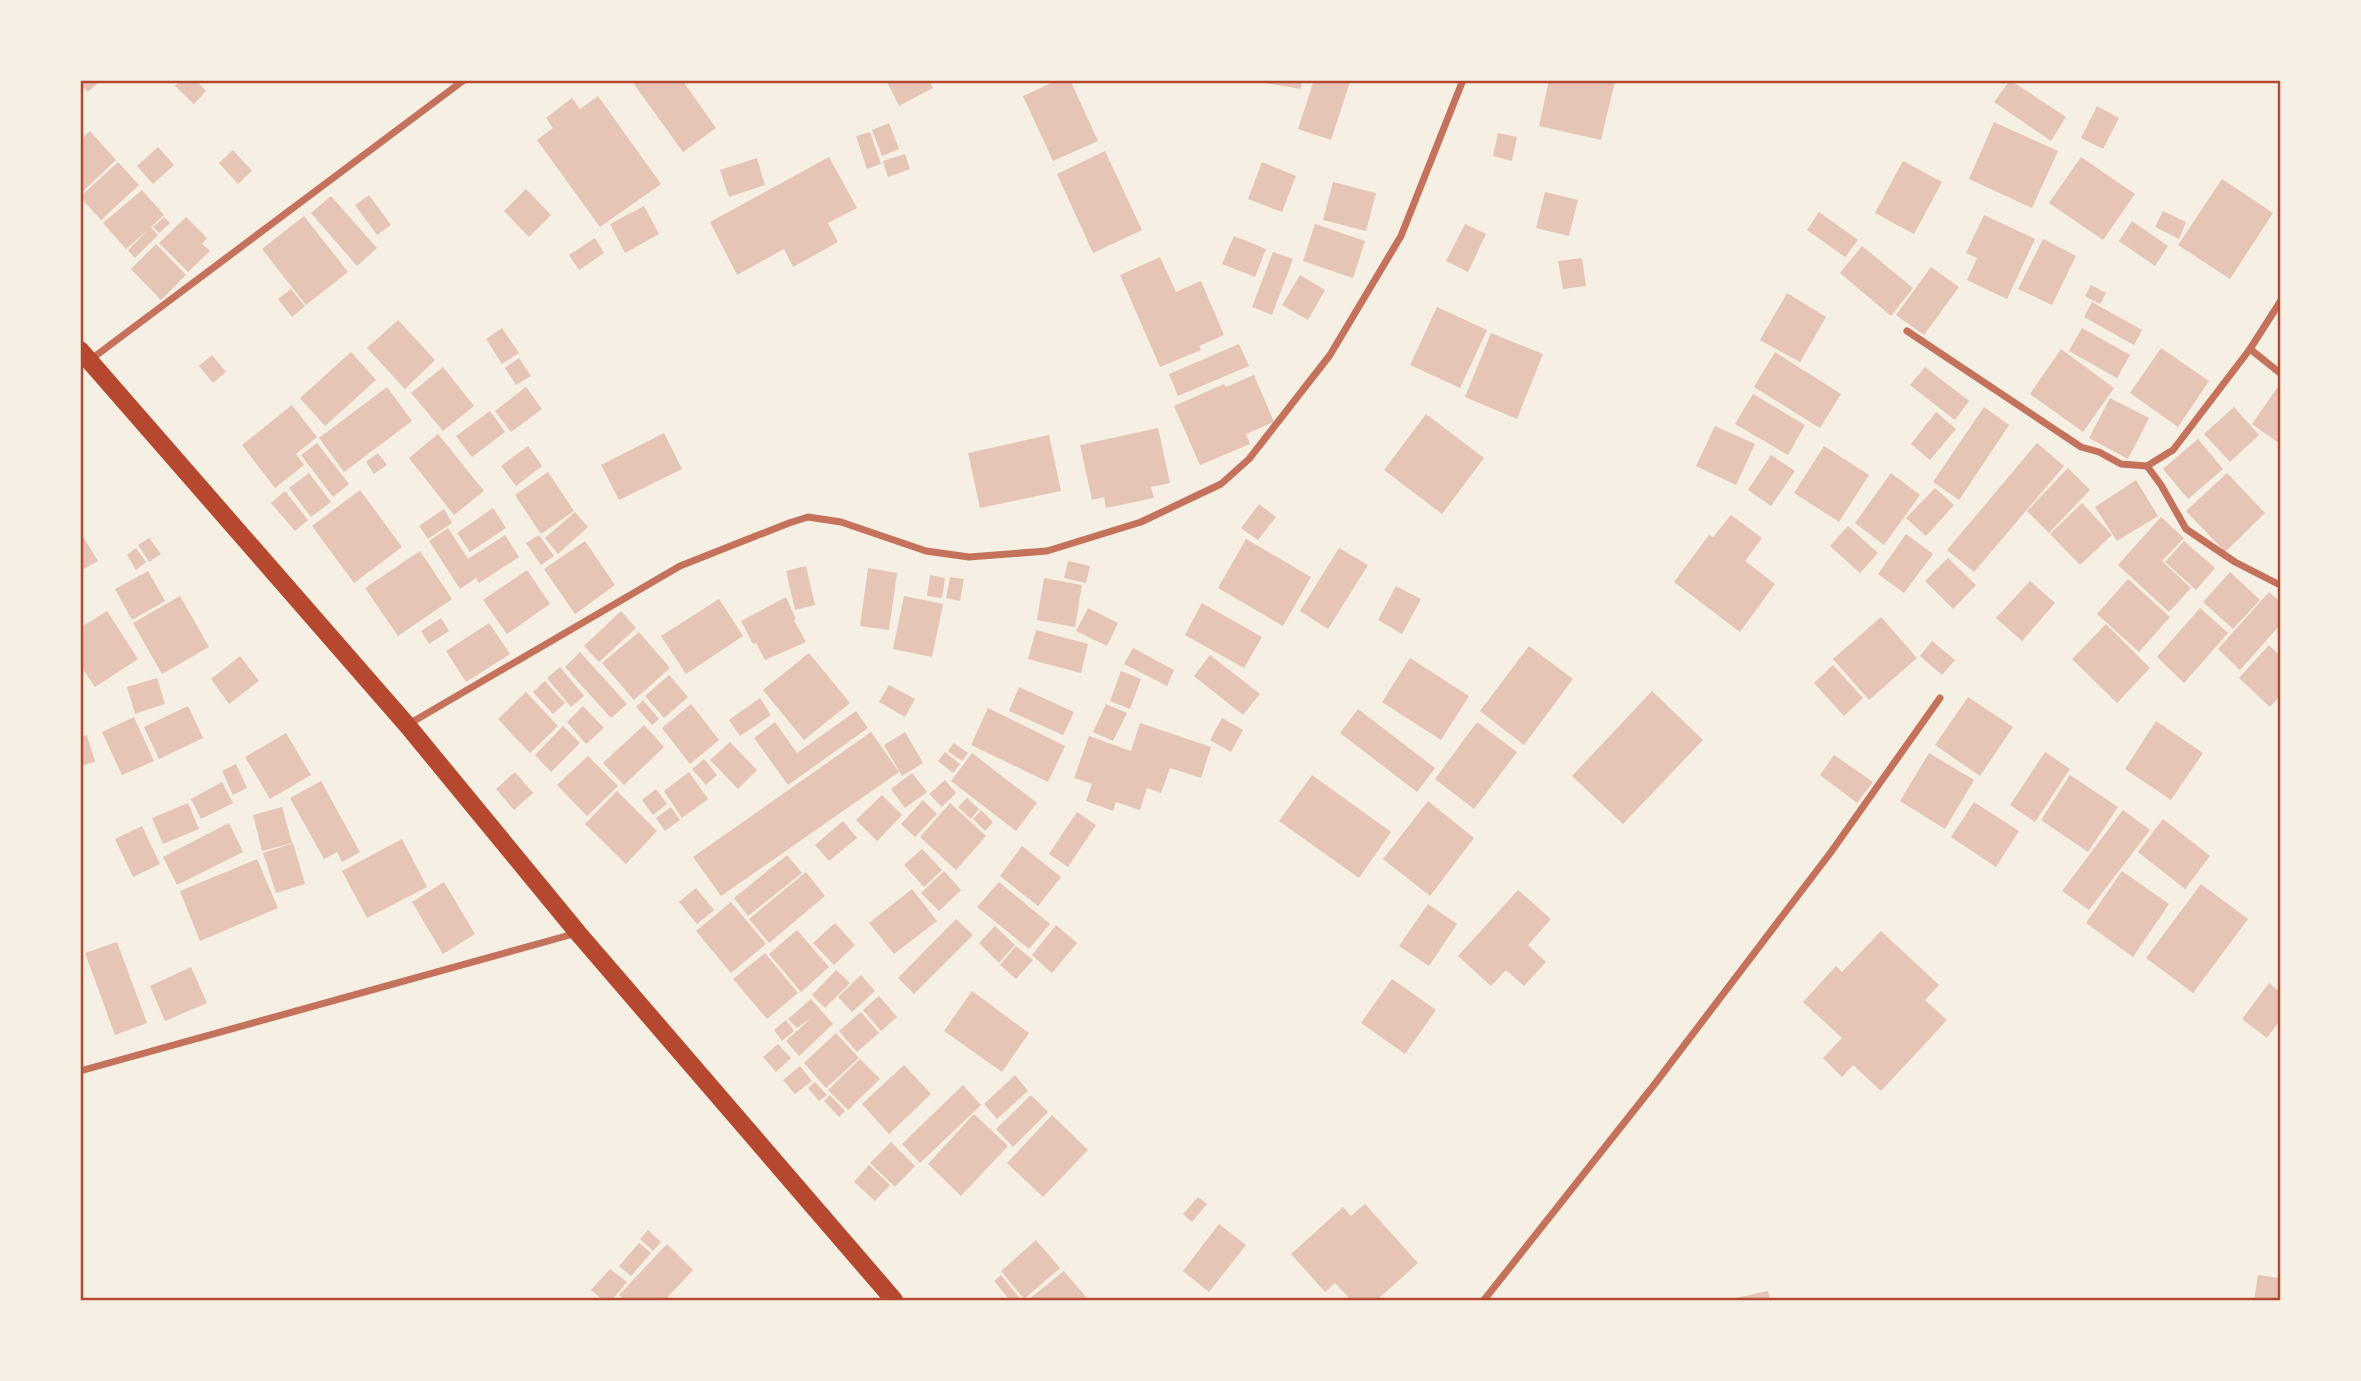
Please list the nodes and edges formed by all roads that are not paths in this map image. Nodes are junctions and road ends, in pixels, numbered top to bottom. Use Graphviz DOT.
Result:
graph roads {
  1 [pos="464,80"];
  2 [pos="1463,80"];
  3 [pos="2280,302"];
  4 [pos="1907,331"];
  5 [pos="2250,349"];
  6 [pos="85,355"];
  7 [pos="2280,373"];
  8 [pos="2147,466"];
  9 [pos="2280,585"];
  10 [pos="1940,698"];
  11 [pos="407,725"];
  12 [pos="578,933"];
  13 [pos="80,1071"];
  14 [pos="894,1300"];
  15 [pos="1484,1300"];
  1 -- 6 [label="street"];
  2 -- 11 [label="street"];
  3 -- 5 [label="street"];
  4 -- 8 [label="street"];
  5 -- 7 [label="street"];
  5 -- 8 [label="street"];
  6 -- 11 [label="main road"];
  8 -- 9 [label="street"];
  10 -- 15 [label="street"];
  11 -- 12 [label="main road"];
  12 -- 13 [label="street"];
  12 -- 14 [label="main road"];
}
